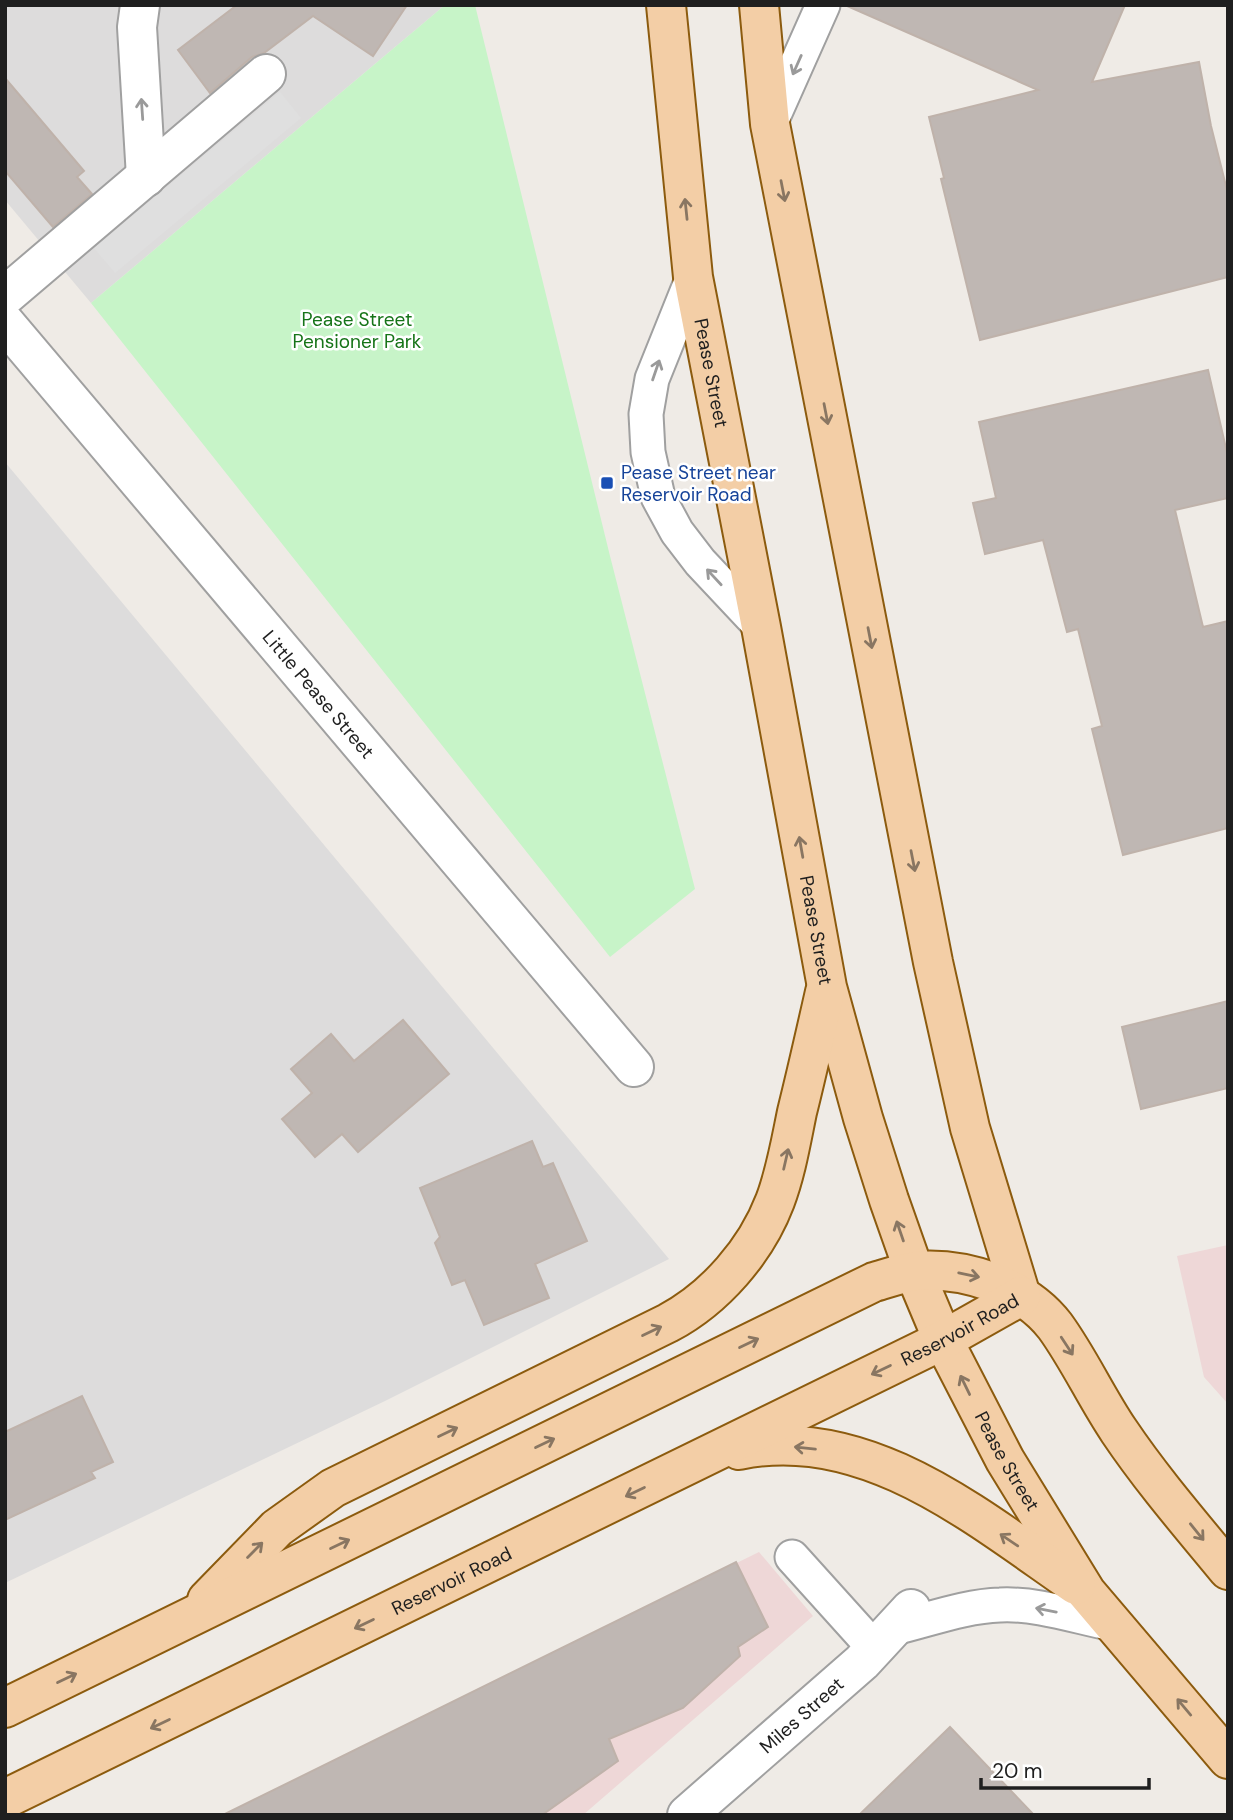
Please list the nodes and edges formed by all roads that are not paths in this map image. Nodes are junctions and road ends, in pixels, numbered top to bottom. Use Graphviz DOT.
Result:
graph roads {
  1 [pos="141,5"];
  2 [pos="666,5"];
  3 [pos="760,5"];
  4 [pos="823,5"];
  5 [pos="266,74"];
  6 [pos="769,124"];
  7 [pos="146,177"];
  8 [pos="693,277"];
  9 [pos="5,296"];
  10 [pos="5,323"];
  11 [pos="761,626"];
  12 [pos="827,987"];
  13 [pos="634,1067"];
  14 [pos="914,1271"];
  15 [pos="1021,1296"];
  16 [pos="943,1340"];
  17 [pos="696,1462"];
  18 [pos="792,1557"];
  19 [pos="1228,1570"];
  20 [pos="1086,1592"];
  21 [pos="191,1617"];
  22 [pos="1113,1624"];
  23 [pos="893,1629"];
  24 [pos="5,1708"];
  25 [pos="1228,1759"];
  26 [pos="5,1799"];
  27 [pos="687,1815"];
  7 -- 1 [label="street, one-way"];
  8 -- 2 [label="main road, Pease Street, one-way"];
  3 -- 6 [label="main road"];
  4 -- 6 [label="lane, one-way"];
  5 -- 7 [label="street"];
  6 -- 15 [label="main road, one-way"];
  7 -- 9 [label="street"];
  8 -- 11 [label="main road, Pease Street"];
  11 -- 8 [label="lane, one-way"];
  10 -- 13 [label="street, Little Pease Street"];
  12 -- 11 [label="main road, Pease Street, one-way"];
  14 -- 12 [label="main road, Pease Street, one-way"];
  21 -- 12 [label="main road, one-way"];
  14 -- 15 [label="main road, Reservoir Road, one-way"];
  14 -- 16 [label="main road, Pease Street"];
  21 -- 14 [label="main road, Reservoir Road, one-way"];
  15 -- 16 [label="main road, Reservoir Road"];
  15 -- 19 [label="main road, one-way"];
  16 -- 17 [label="main road, Reservoir Road, one-way"];
  20 -- 16 [label="main road, Pease Street, one-way"];
  20 -- 17 [label="main road, one-way"];
  17 -- 26 [label="main road, Reservoir Road, one-way"];
  18 -- 23 [label="lane"];
  20 -- 22 [label="main road, Pease Street"];
  24 -- 21 [label="main road, Reservoir Road, one-way"];
  22 -- 23 [label="lane, one-way"];
  25 -- 22 [label="main road, Pease Street, one-way"];
  23 -- 27 [label="street, Miles Street"];
}
